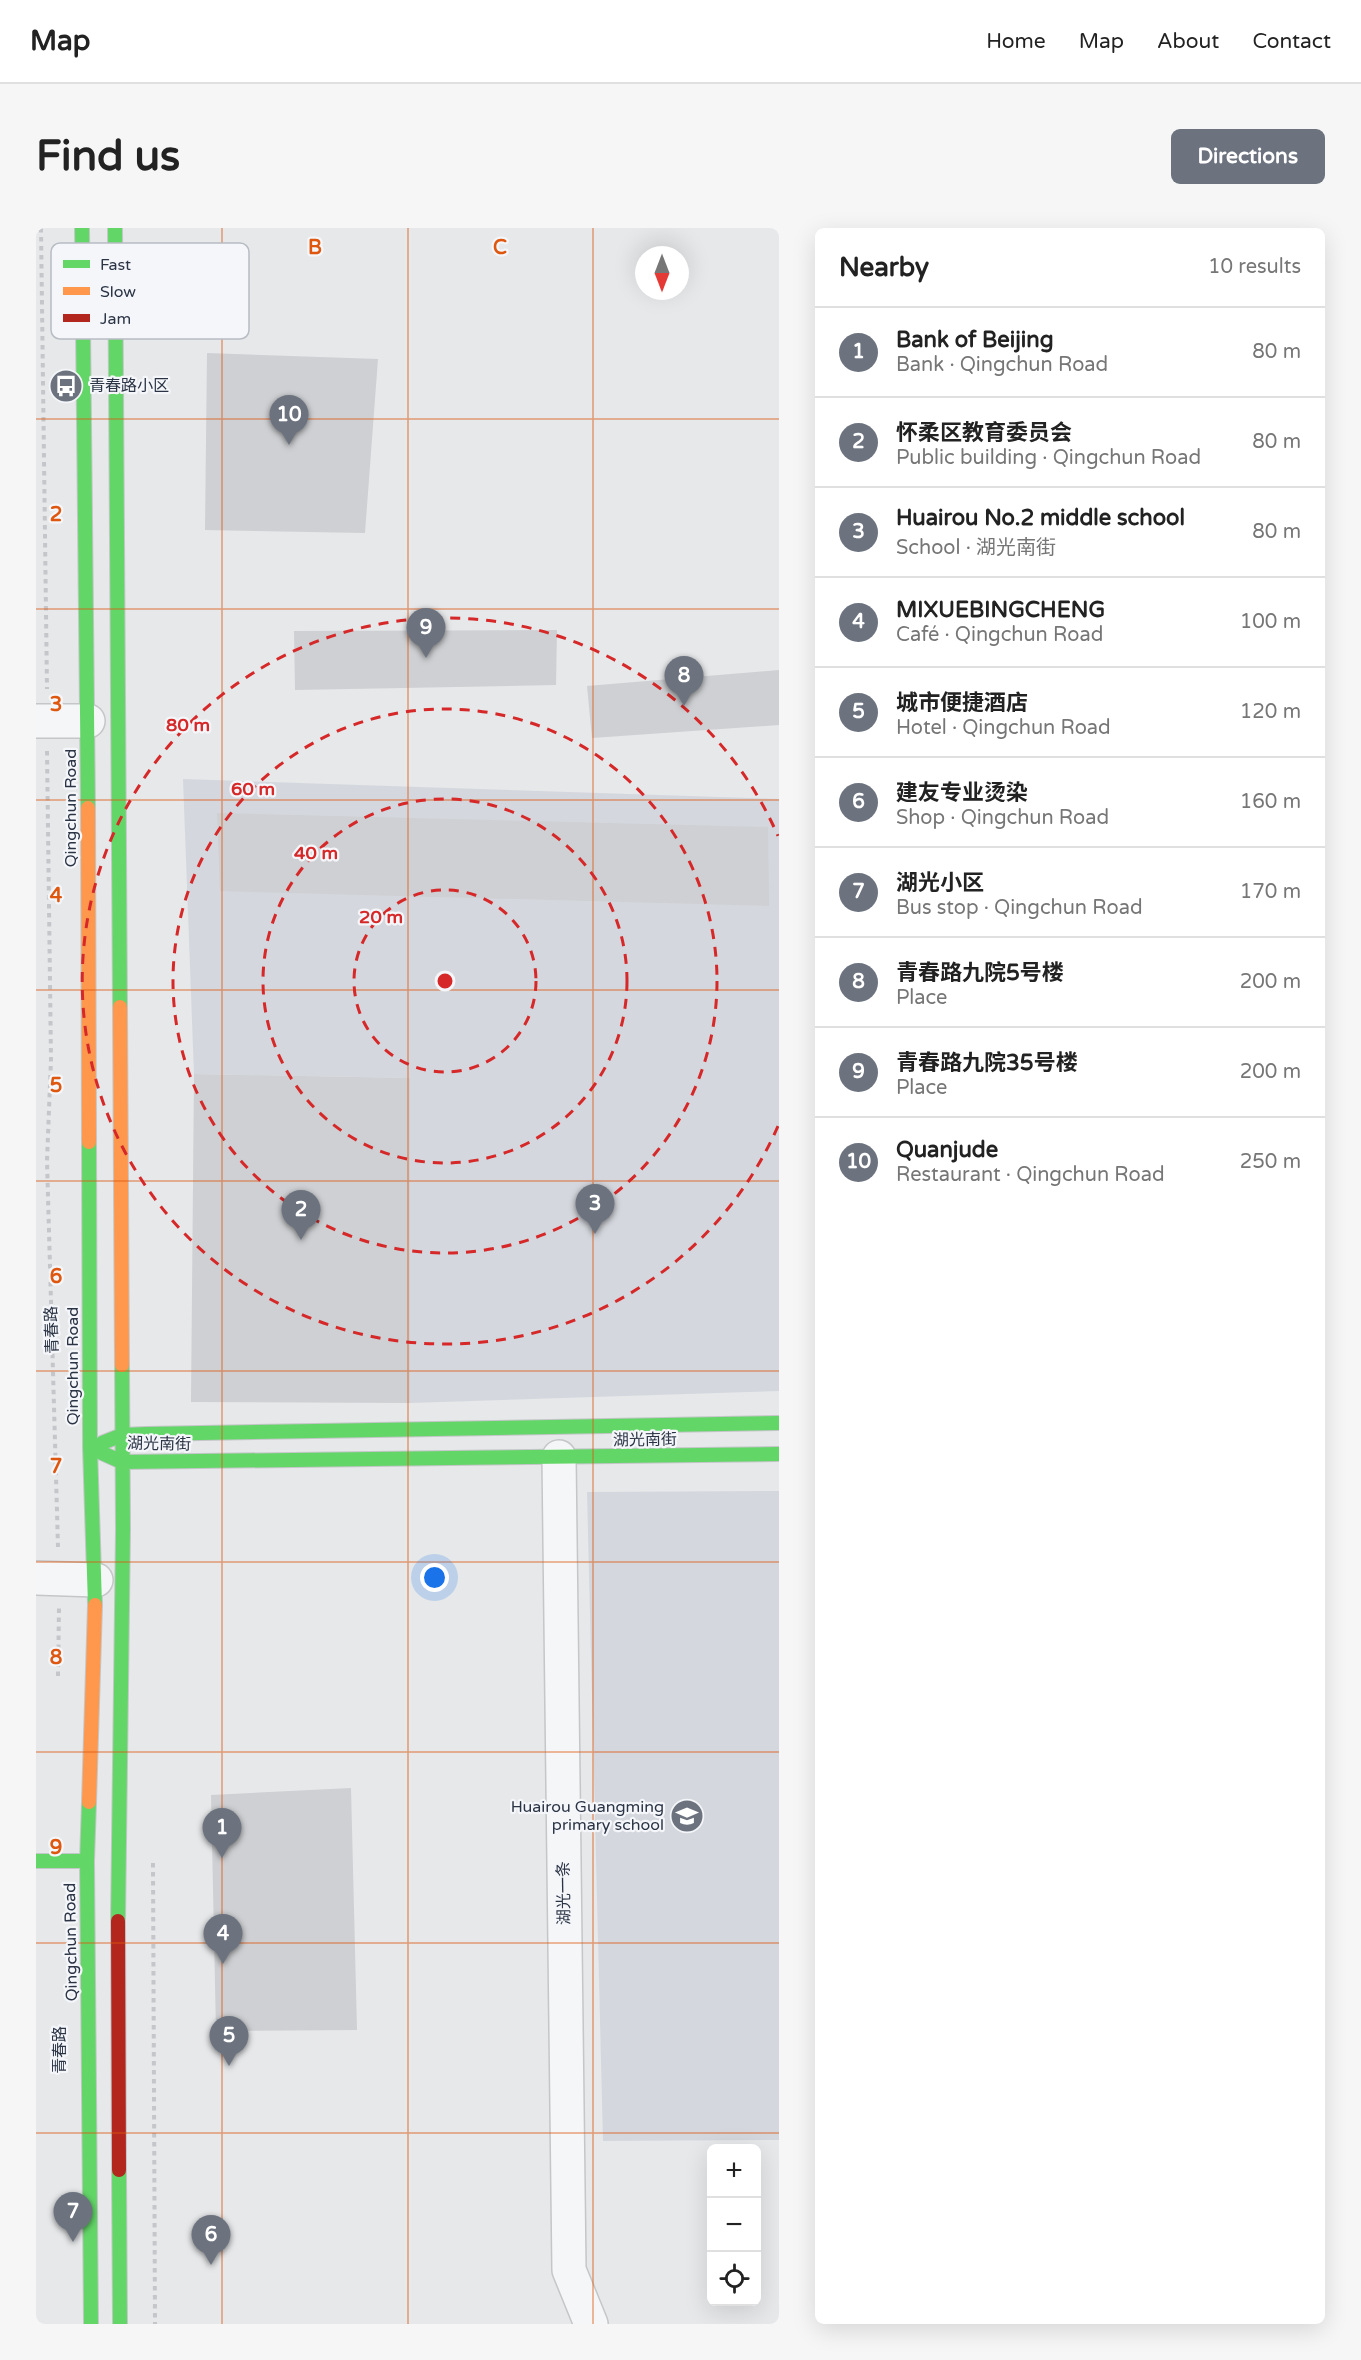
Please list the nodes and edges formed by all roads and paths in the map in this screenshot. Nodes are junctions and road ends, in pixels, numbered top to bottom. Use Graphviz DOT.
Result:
graph roads {
  1 [pos="41,228"];
  2 [pos="82,228"];
  3 [pos="116,228"];
  4 [pos="82,243"];
  5 [pos="116,243"];
  6 [pos="83,339"];
  7 [pos="117,339"];
  8 [pos="42,721"];
  9 [pos="88,721"];
  10 [pos="779,1423"];
  11 [pos="122,1435"];
  12 [pos="90,1447"];
  13 [pos="779,1454"];
  14 [pos="559,1458"];
  15 [pos="122,1461"];
  16 [pos="47,1578"];
  17 [pos="96,1580"];
  18 [pos="58,1684"];
  19 [pos="36,1861"];
  20 [pos="87,1861"];
  21 [pos="91,2324"];
  22 [pos="120,2324"];
  23 [pos="591,2324"];
  1 -- 8 [label="path, 青春路"];
  2 -- 4 [label="main road, Qingchun Road"];
  3 -- 5 [label="main road"];
  6 -- 9 [label="main road, Qingchun Road"];
  7 -- 11 [label="main road"];
  8 -- 9 [label="street"];
  8 -- 16 [label="path, 青春路"];
  9 -- 12 [label="main road, Qingchun Road"];
  10 -- 11 [label="main road, 湖光南街"];
  11 -- 12 [label="main road, 湖光南街"];
  11 -- 15 [label="main road"];
  12 -- 15 [label="main road, 湖光南街"];
  12 -- 17 [label="main road, Qingchun Road"];
  13 -- 14 [label="main road, 湖光南街"];
  14 -- 15 [label="main road, 湖光南街"];
  14 -- 23 [label="street, 湖光一条"];
  15 -- 22 [label="main road"];
  16 -- 17 [label="street"];
  16 -- 18 [label="path, 青春路"];
  17 -- 20 [label="main road, Qingchun Road"];
  19 -- 20 [label="main road"];
  20 -- 21 [label="main road, Qingchun Road"];
}
